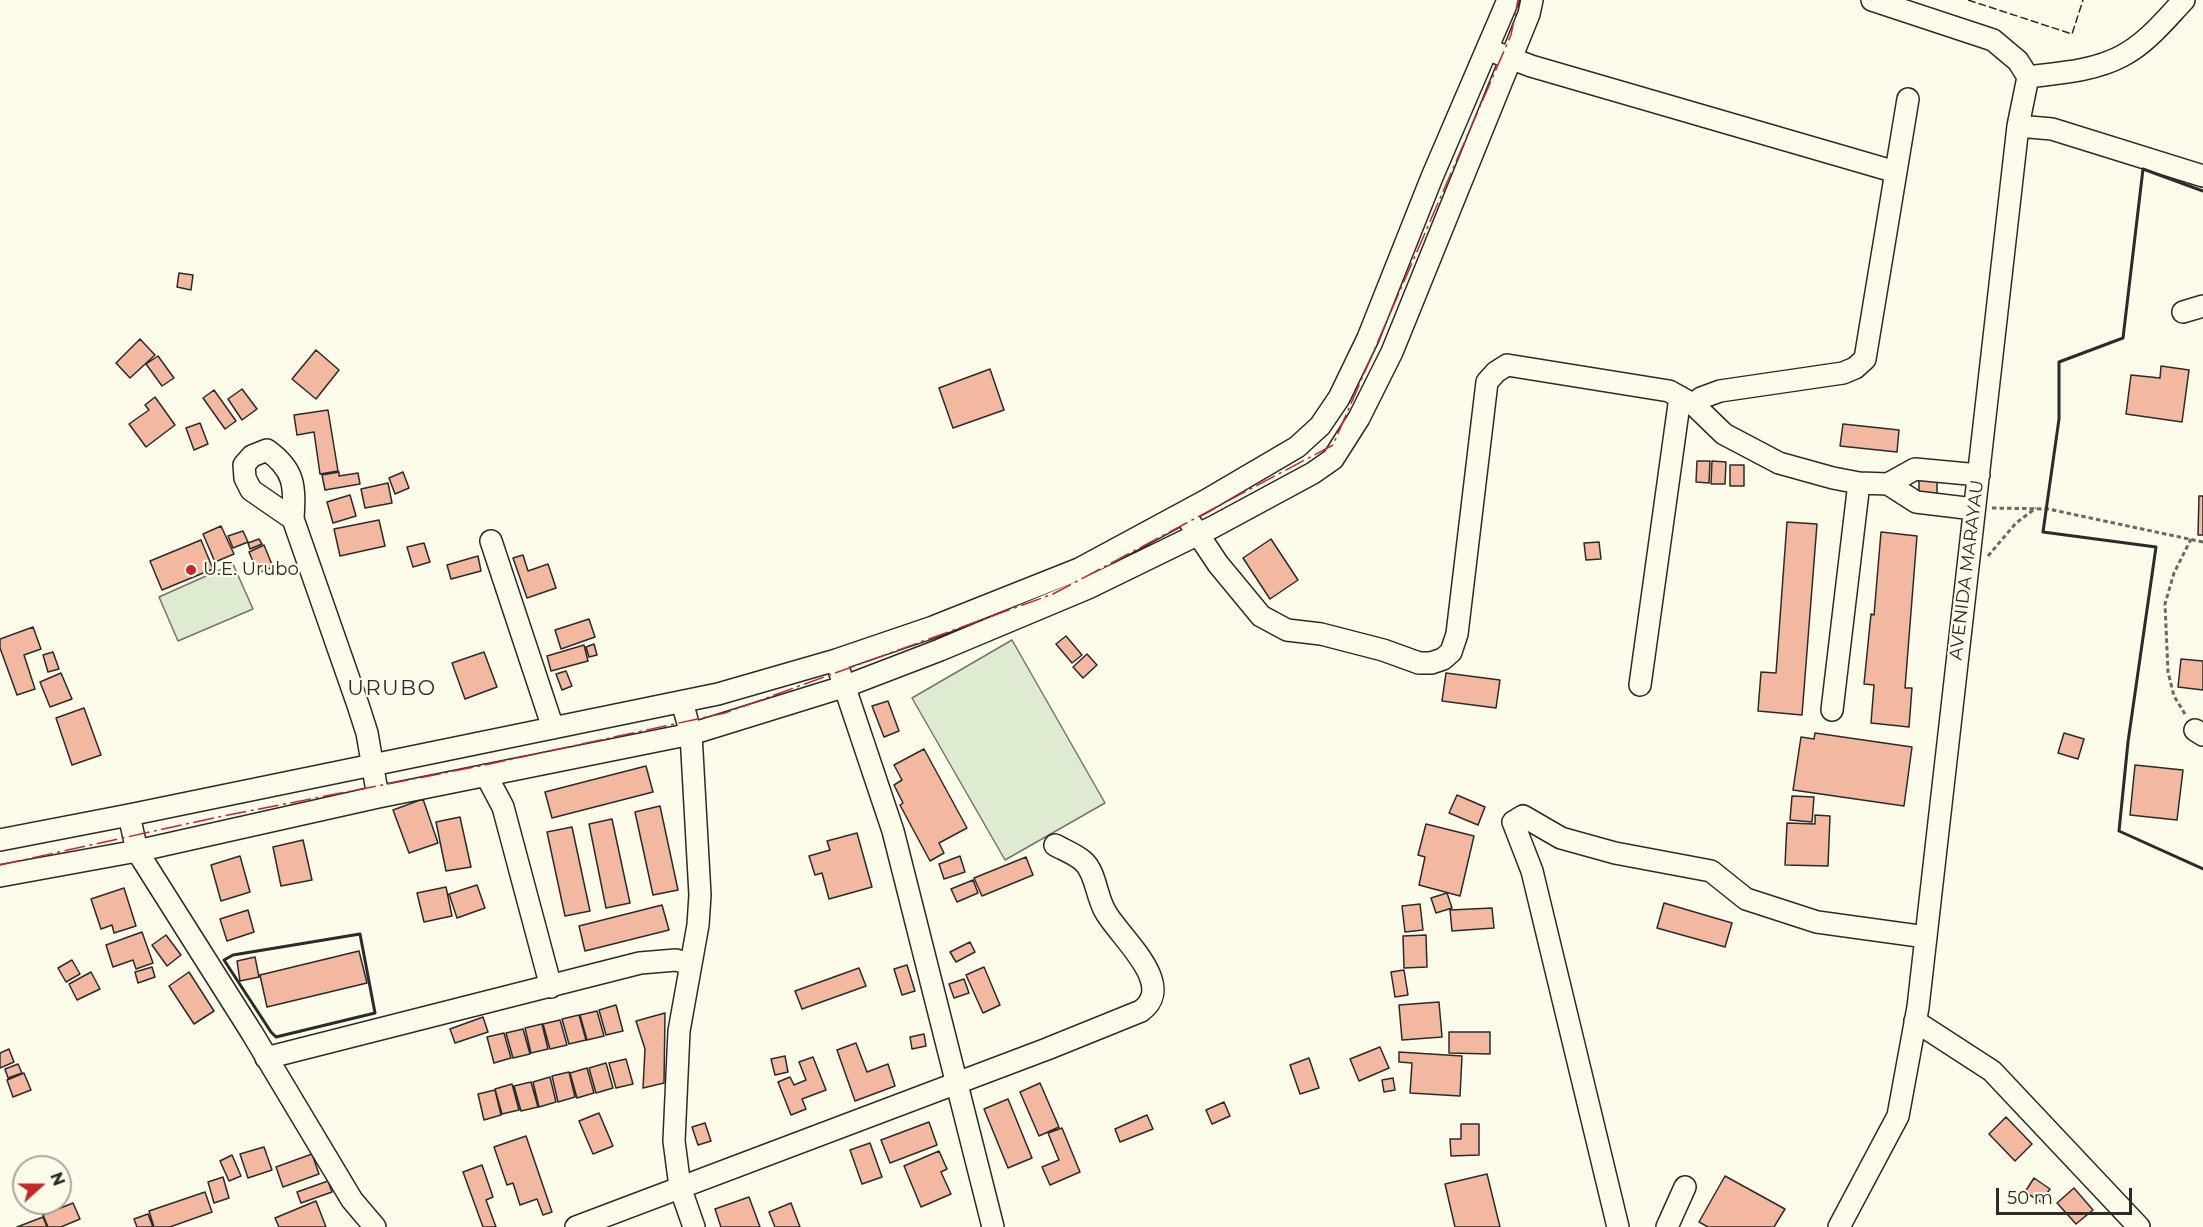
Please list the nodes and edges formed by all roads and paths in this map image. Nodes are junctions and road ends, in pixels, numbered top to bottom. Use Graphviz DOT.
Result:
graph roads {
  1 [pos="1508,0"];
  2 [pos="1532,0"];
  3 [pos="1872,0"];
  4 [pos="2184,0"];
  5 [pos="1487,49"];
  6 [pos="1511,58"];
  7 [pos="2028,77"];
  8 [pos="1908,99"];
  9 [pos="2018,126"];
  10 [pos="1896,172"];
  11 [pos="2203,176"];
  12 [pos="1687,401"];
  13 [pos="1979,475"];
  14 [pos="1859,483"];
  15 [pos="1887,484"];
  16 [pos="2036,508"];
  17 [pos="1974,509"];
  18 [pos="1184,512"];
  19 [pos="293,519"];
  20 [pos="1197,535"];
  21 [pos="2191,539"];
  22 [pos="491,541"];
  23 [pos="2203,542"];
  24 [pos="1966,579"];
  25 [pos="836,660"];
  26 [pos="1640,685"];
  27 [pos="846,686"];
  28 [pos="682,702"];
  29 [pos="1832,710"];
  30 [pos="553,728"];
  31 [pos="2199,732"];
  32 [pos="691,734"];
  33 [pos="373,765"];
  34 [pos="486,775"];
  35 [pos="378,797"];
  36 [pos="129,816"];
  37 [pos="1561,838"];
  38 [pos="0,840"];
  39 [pos="1055,845"];
  40 [pos="137,851"];
  41 [pos="1532,871"];
  42 [pos="0,876"];
  43 [pos="1926,937"];
  44 [pos="690,964"];
  45 [pos="551,987"];
  46 [pos="1916,1021"];
  47 [pos="266,1058"];
  48 [pos="955,1084"];
  49 [pos="680,1187"];
  50 [pos="1686,1187"];
  51 [pos="375,1227"];
  52 [pos="576,1227"];
  53 [pos="694,1227"];
  54 [pos="993,1227"];
  55 [pos="1618,1227"];
  56 [pos="1667,1227"];
  57 [pos="1839,1227"];
  58 [pos="2139,1227"];
  1 -- 5 [label="street"];
  2 -- 6 [label="street"];
  3 -- 7 [label="street"];
  4 -- 7 [label="street"];
  5 -- 6 [label="street"];
  5 -- 18 [label="street"];
  6 -- 10 [label="street"];
  6 -- 20 [label="street"];
  7 -- 9 [label="street, AVENIDA MARAYAU"];
  8 -- 10 [label="street"];
  9 -- 11 [label="street"];
  9 -- 13 [label="street, AVENIDA MARAYAU"];
  10 -- 12 [label="street"];
  12 -- 14 [label="street"];
  12 -- 20 [label="street"];
  12 -- 26 [label="street"];
  13 -- 15 [label="street"];
  13 -- 17 [label="street, AVENIDA MARAYAU"];
  14 -- 15 [label="street"];
  14 -- 29 [label="street"];
  15 -- 17 [label="street"];
  16 -- 17 [label="path"];
  16 -- 21 [label="path"];
  16 -- 24 [label="path"];
  17 -- 24 [label="street, AVENIDA MARAYAU"];
  18 -- 20 [label="street"];
  18 -- 25 [label="street"];
  19 -- 33 [label="street"];
  20 -- 27 [label="street"];
  21 -- 23 [label="path"];
  21 -- 31 [label="path"];
  22 -- 30 [label="street"];
  24 -- 43 [label="street, AVENIDA MARAYAU"];
  25 -- 27 [label="street"];
  25 -- 28 [label="street"];
  27 -- 32 [label="street"];
  27 -- 48 [label="street"];
  28 -- 30 [label="street"];
  28 -- 32 [label="street"];
  30 -- 33 [label="street"];
  32 -- 34 [label="street"];
  32 -- 44 [label="street"];
  33 -- 35 [label="street"];
  33 -- 36 [label="street"];
  34 -- 35 [label="street"];
  34 -- 45 [label="street"];
  35 -- 40 [label="street"];
  36 -- 38 [label="street"];
  36 -- 40 [label="street"];
  37 -- 41 [label="street"];
  37 -- 41 [label="street"];
  37 -- 43 [label="street"];
  39 -- 48 [label="street"];
  40 -- 42 [label="street"];
  40 -- 47 [label="street"];
  41 -- 55 [label="street"];
  43 -- 46 [label="street, AVENIDA MARAYAU"];
  44 -- 45 [label="street"];
  44 -- 49 [label="street"];
  45 -- 47 [label="street"];
  46 -- 57 [label="street, AVENIDA MARAYAU"];
  46 -- 58 [label="street"];
  47 -- 51 [label="street"];
  48 -- 49 [label="street"];
  48 -- 54 [label="street"];
  49 -- 52 [label="street"];
  49 -- 53 [label="street"];
  50 -- 56 [label="street"];
}
